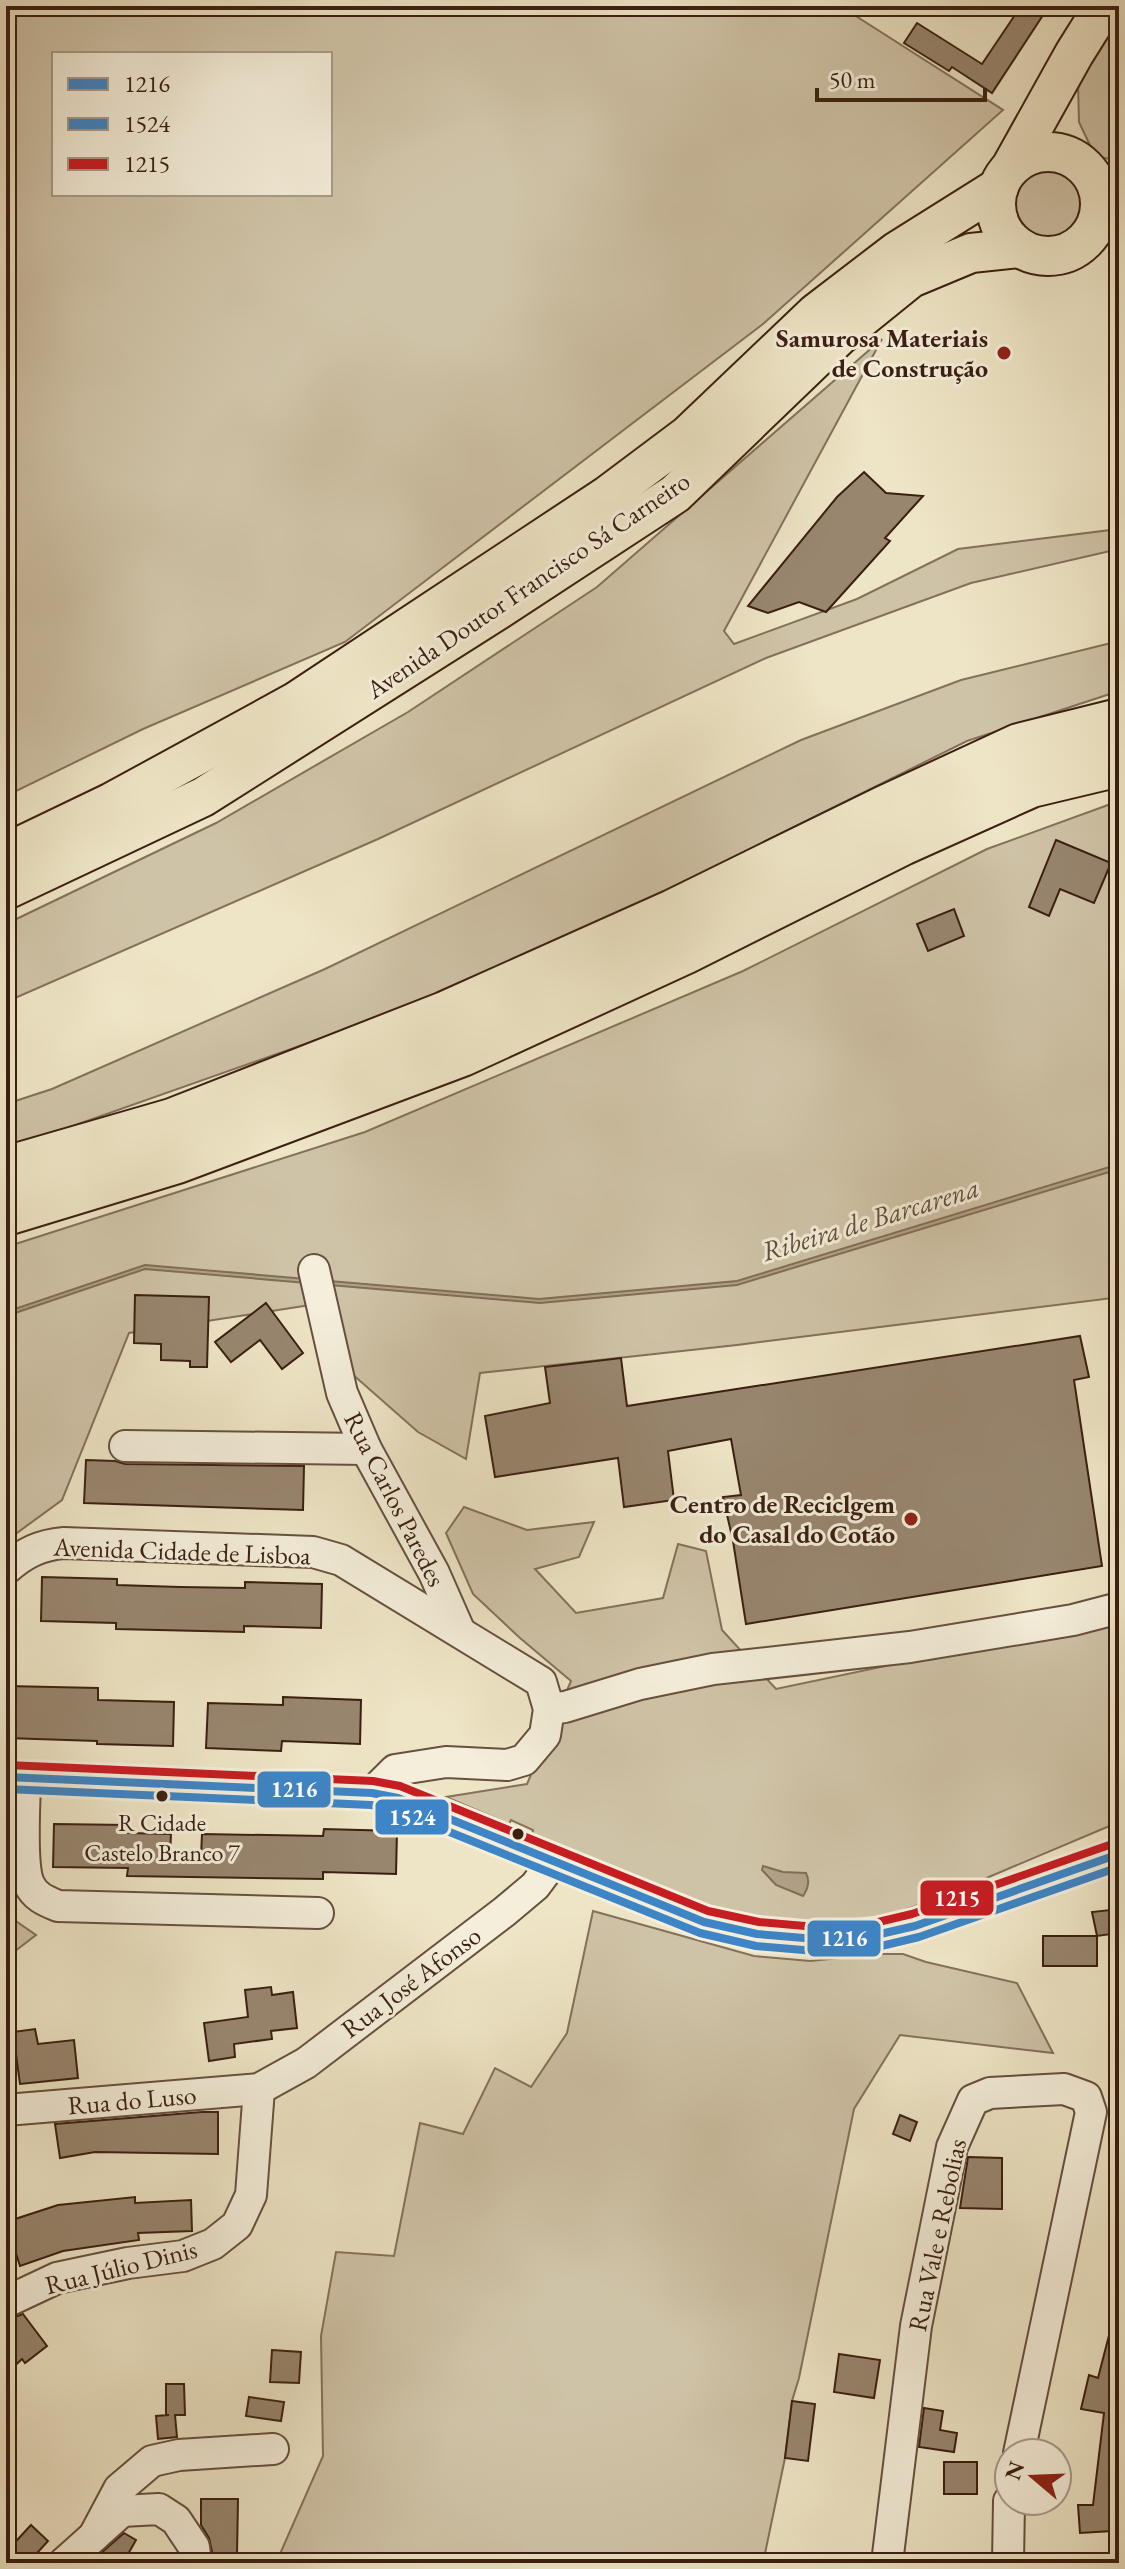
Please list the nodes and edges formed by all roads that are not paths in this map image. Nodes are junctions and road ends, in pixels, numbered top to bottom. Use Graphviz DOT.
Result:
graph roads {
  1 [pos="1104,6"];
  2 [pos="1074,54"];
  3 [pos="1096,171"];
  4 [pos="1005,177"];
  5 [pos="1102,234"];
  6 [pos="1020,248"];
  7 [pos="1119,721"];
  8 [pos="1119,764"];
  9 [pos="6,853"];
  10 [pos="6,890"];
  11 [pos="6,1169"];
  12 [pos="6,1213"];
  13 [pos="314,1270"];
  14 [pos="125,1446"];
  15 [pos="366,1449"];
  16 [pos="6,1569"];
  17 [pos="1119,1608"];
  18 [pos="460,1632"];
  19 [pos="557,1708"];
  20 [pos="15,1777"];
  21 [pos="385,1796"];
  22 [pos="1119,1854"];
  23 [pos="553,1862"];
  24 [pos="318,1913"];
  25 [pos="259,2089"];
  26 [pos="6,2110"];
  27 [pos="6,2302"];
  28 [pos="1022,2437"];
  29 [pos="273,2449"];
  30 [pos="1009,2517"];
  31 [pos="94,2536"];
  32 [pos="64,2563"];
  33 [pos="196,2563"];
  34 [pos="887,2563"];
  35 [pos="1008,2563"];
  1 -- 2 [label="main road"];
  2 -- 3 [label="main road"];
  2 -- 4 [label="main road"];
  3 -- 4 [label="main road"];
  3 -- 5 [label="main road"];
  4 -- 6 [label="main road"];
  4 -- 9 [label="main road, Avenida Doutor Francisco Sá Carneiro"];
  5 -- 6 [label="main road"];
  6 -- 10 [label="main road, Avenida Doutor Francisco Sá Carneiro"];
  7 -- 11 [label="highway"];
  8 -- 12 [label="highway"];
  13 -- 15 [label="street, Rua Carlos Paredes"];
  14 -- 15 [label="street"];
  15 -- 18 [label="street, Rua Carlos Paredes"];
  16 -- 18 [label="street, Avenida Cidade de Lisboa"];
  17 -- 19 [label="street"];
  18 -- 19 [label="street, Avenida Cidade de Lisboa"];
  19 -- 21 [label="street"];
  20 -- 21 [label="street"];
  20 -- 24 [label="street"];
  21 -- 23 [label="street"];
  22 -- 23 [label="street"];
  23 -- 25 [label="street, Rua José Afonso"];
  25 -- 26 [label="street, Rua do Luso"];
  25 -- 27 [label="street, Rua Júlio Dinis"];
  28 -- 34 [label="street, Rua Vale e Rebolias"];
  29 -- 31 [label="street"];
  30 -- 35 [label="street"];
  31 -- 32 [label="street"];
  31 -- 33 [label="street"];
}
